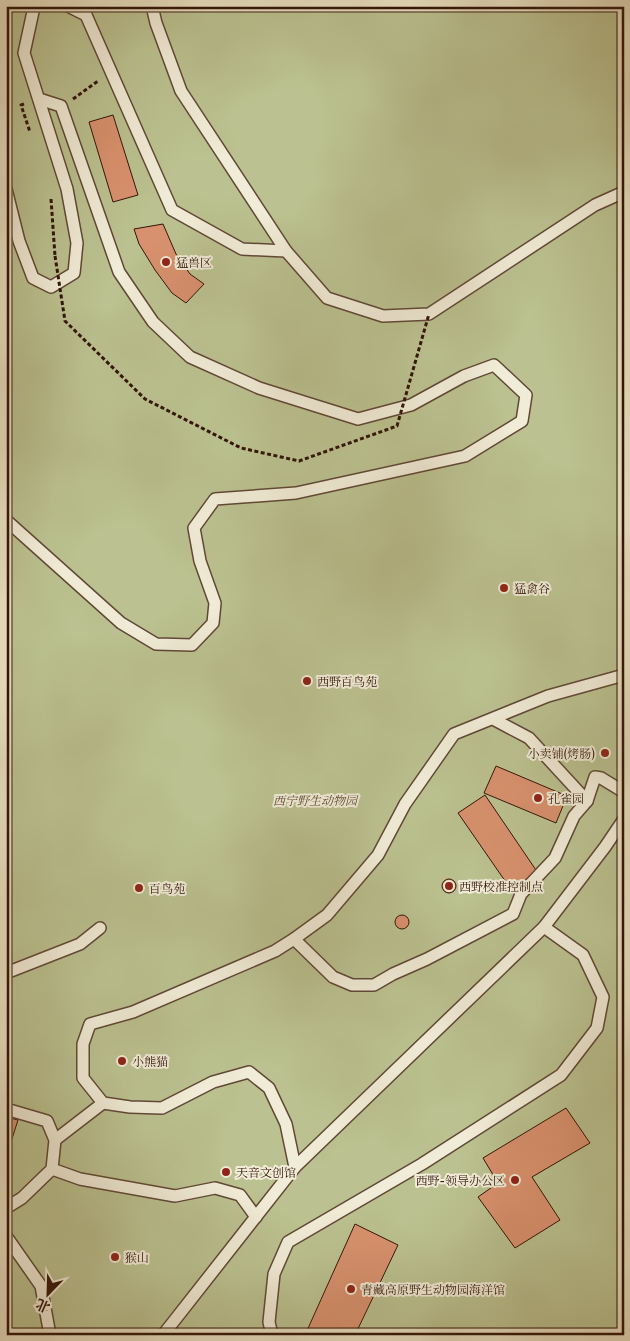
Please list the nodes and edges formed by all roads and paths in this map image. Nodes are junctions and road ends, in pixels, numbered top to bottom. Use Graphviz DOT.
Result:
graph roads {
  1 [pos="36,6"];
  2 [pos="68,6"];
  3 [pos="152,6"];
  4 [pos="111,72"];
  5 [pos="39,100"];
  6 [pos="62,106"];
  7 [pos="33,139"];
  8 [pos="6,189"];
  9 [pos="51,191"];
  10 [pos="624,192"];
  11 [pos="286,251"];
  12 [pos="429,314"];
  13 [pos="6,520"];
  14 [pos="624,675"];
  15 [pos="493,718"];
  16 [pos="624,792"];
  17 [pos="586,801"];
  18 [pos="624,819"];
  19 [pos="544,927"];
  20 [pos="100,928"];
  21 [pos="294,940"];
  22 [pos="6,973"];
  23 [pos="103,1103"];
  24 [pos="6,1109"];
  25 [pos="55,1140"];
  26 [pos="295,1167"];
  27 [pos="52,1169"];
  28 [pos="6,1208"];
  29 [pos="256,1217"];
  30 [pos="6,1236"];
  31 [pos="50,1335"];
  32 [pos="163,1335"];
  33 [pos="272,1335"];
  1 -- 5 [label="lane"];
  2 -- 4 [label="lane"];
  3 -- 11 [label="lane"];
  4 -- 6 [label="path"];
  4 -- 11 [label="lane"];
  5 -- 6 [label="lane"];
  5 -- 7 [label="path"];
  5 -- 8 [label="lane"];
  6 -- 13 [label="lane"];
  9 -- 12 [label="path, bridge"];
  10 -- 12 [label="lane"];
  11 -- 12 [label="lane"];
  14 -- 15 [label="lane"];
  15 -- 17 [label="lane"];
  15 -- 21 [label="lane"];
  16 -- 17 [label="lane"];
  17 -- 21 [label="lane"];
  18 -- 19 [label="lane"];
  19 -- 26 [label="lane"];
  19 -- 33 [label="lane"];
  20 -- 22 [label="lane"];
  21 -- 23 [label="lane"];
  23 -- 25 [label="lane"];
  23 -- 26 [label="lane"];
  24 -- 25 [label="lane"];
  25 -- 27 [label="lane"];
  26 -- 29 [label="lane"];
  27 -- 28 [label="lane"];
  27 -- 29 [label="lane"];
  29 -- 32 [label="lane"];
  30 -- 31 [label="lane"];
}
